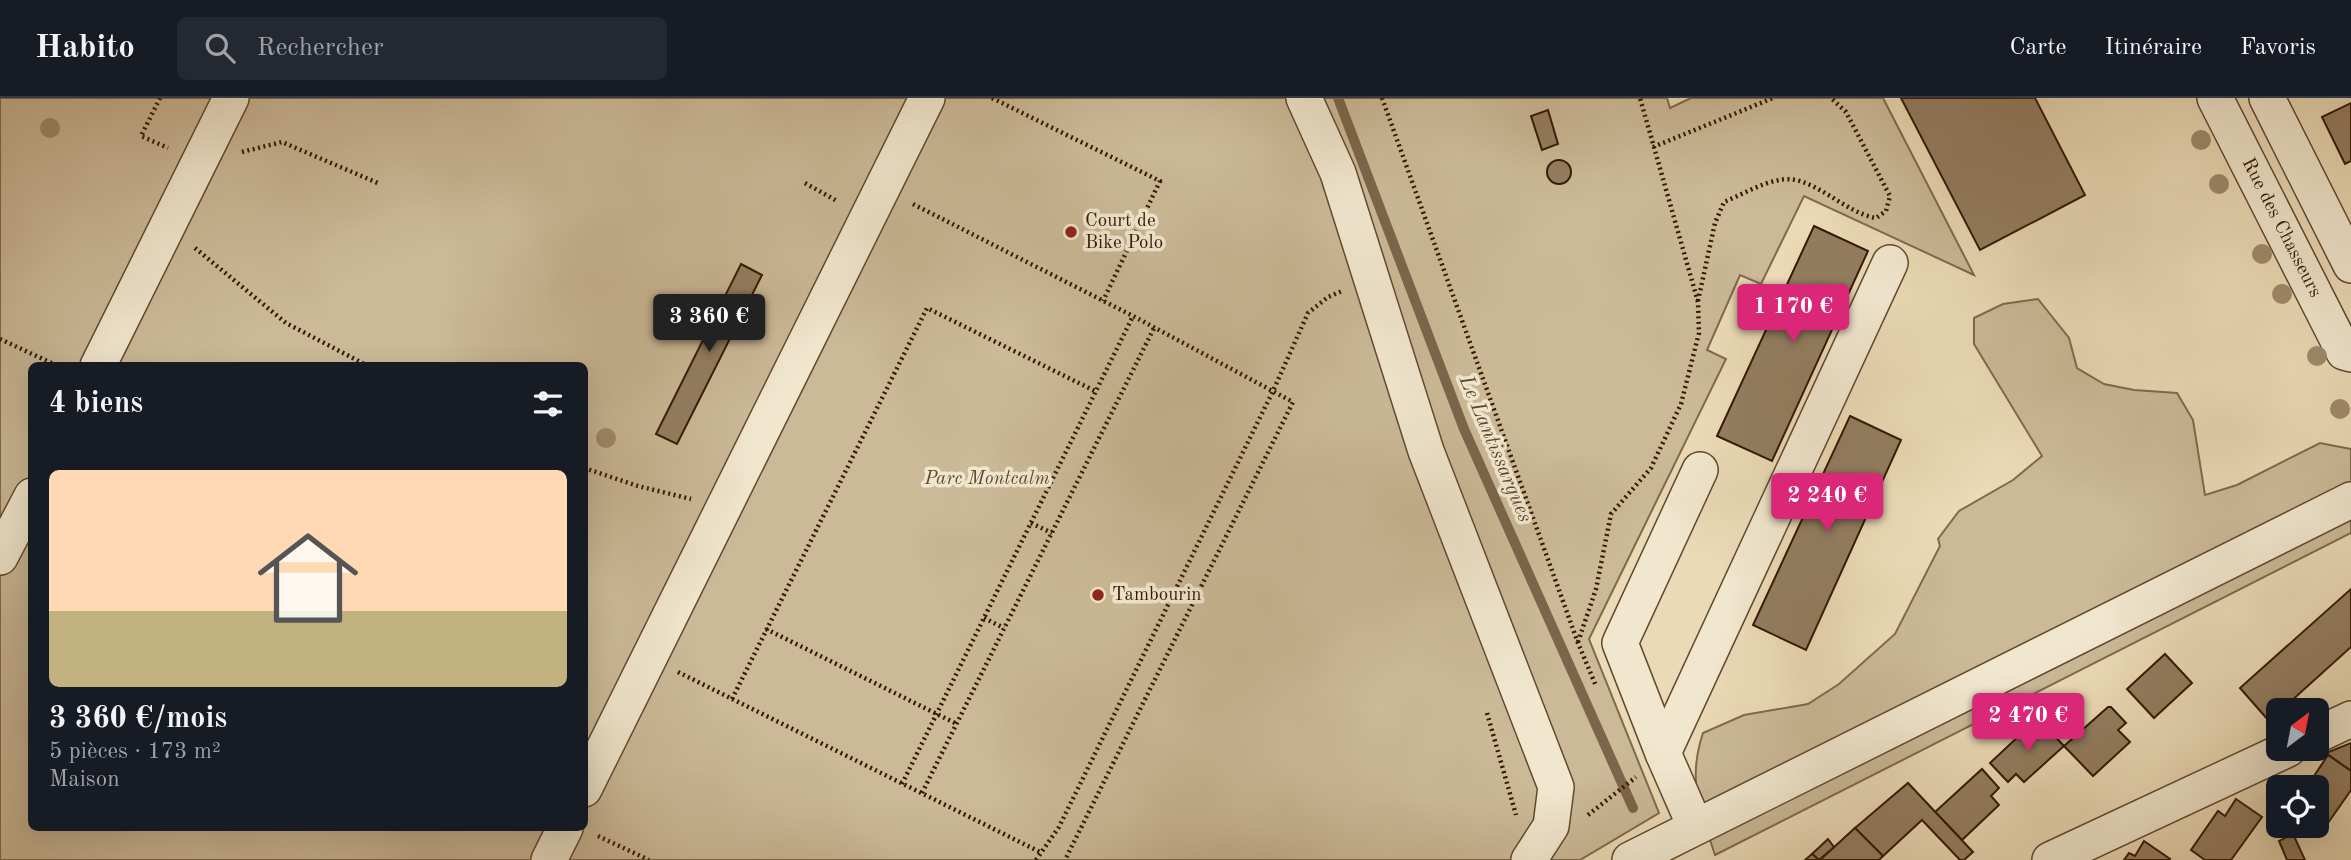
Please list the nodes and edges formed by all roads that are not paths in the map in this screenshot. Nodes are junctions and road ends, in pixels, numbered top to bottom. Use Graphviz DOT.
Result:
graph roads {
  1 [pos="231,98"];
  2 [pos="927,98"];
  3 [pos="1304,98"];
  4 [pos="2216,98"];
  5 [pos="2267,98"];
  6 [pos="1890,263"];
  7 [pos="2351,265"];
  8 [pos="2351,354"];
  9 [pos="100,362"];
  10 [pos="1700,470"];
  11 [pos="2351,500"];
  12 [pos="28,504"];
  13 [pos="0,557"];
  14 [pos="2351,719"];
  15 [pos="2329,729"];
  16 [pos="1663,753"];
  17 [pos="2266,759"];
  18 [pos="588,781"];
  19 [pos="1695,826"];
  20 [pos="578,831"];
  21 [pos="549,860"];
  22 [pos="1529,860"];
  23 [pos="1630,860"];
  24 [pos="2050,860"];
  1 -- 9 [label="street"];
  2 -- 18 [label="street"];
  3 -- 22 [label="street"];
  4 -- 8 [label="street, Rue des Chasseurs"];
  5 -- 7 [label="street"];
  6 -- 16 [label="street"];
  10 -- 16 [label="street"];
  11 -- 19 [label="street"];
  12 -- 13 [label="street"];
  14 -- 15 [label="street"];
  16 -- 19 [label="street"];
  17 -- 24 [label="street"];
  19 -- 23 [label="street"];
  20 -- 21 [label="street"];
}
